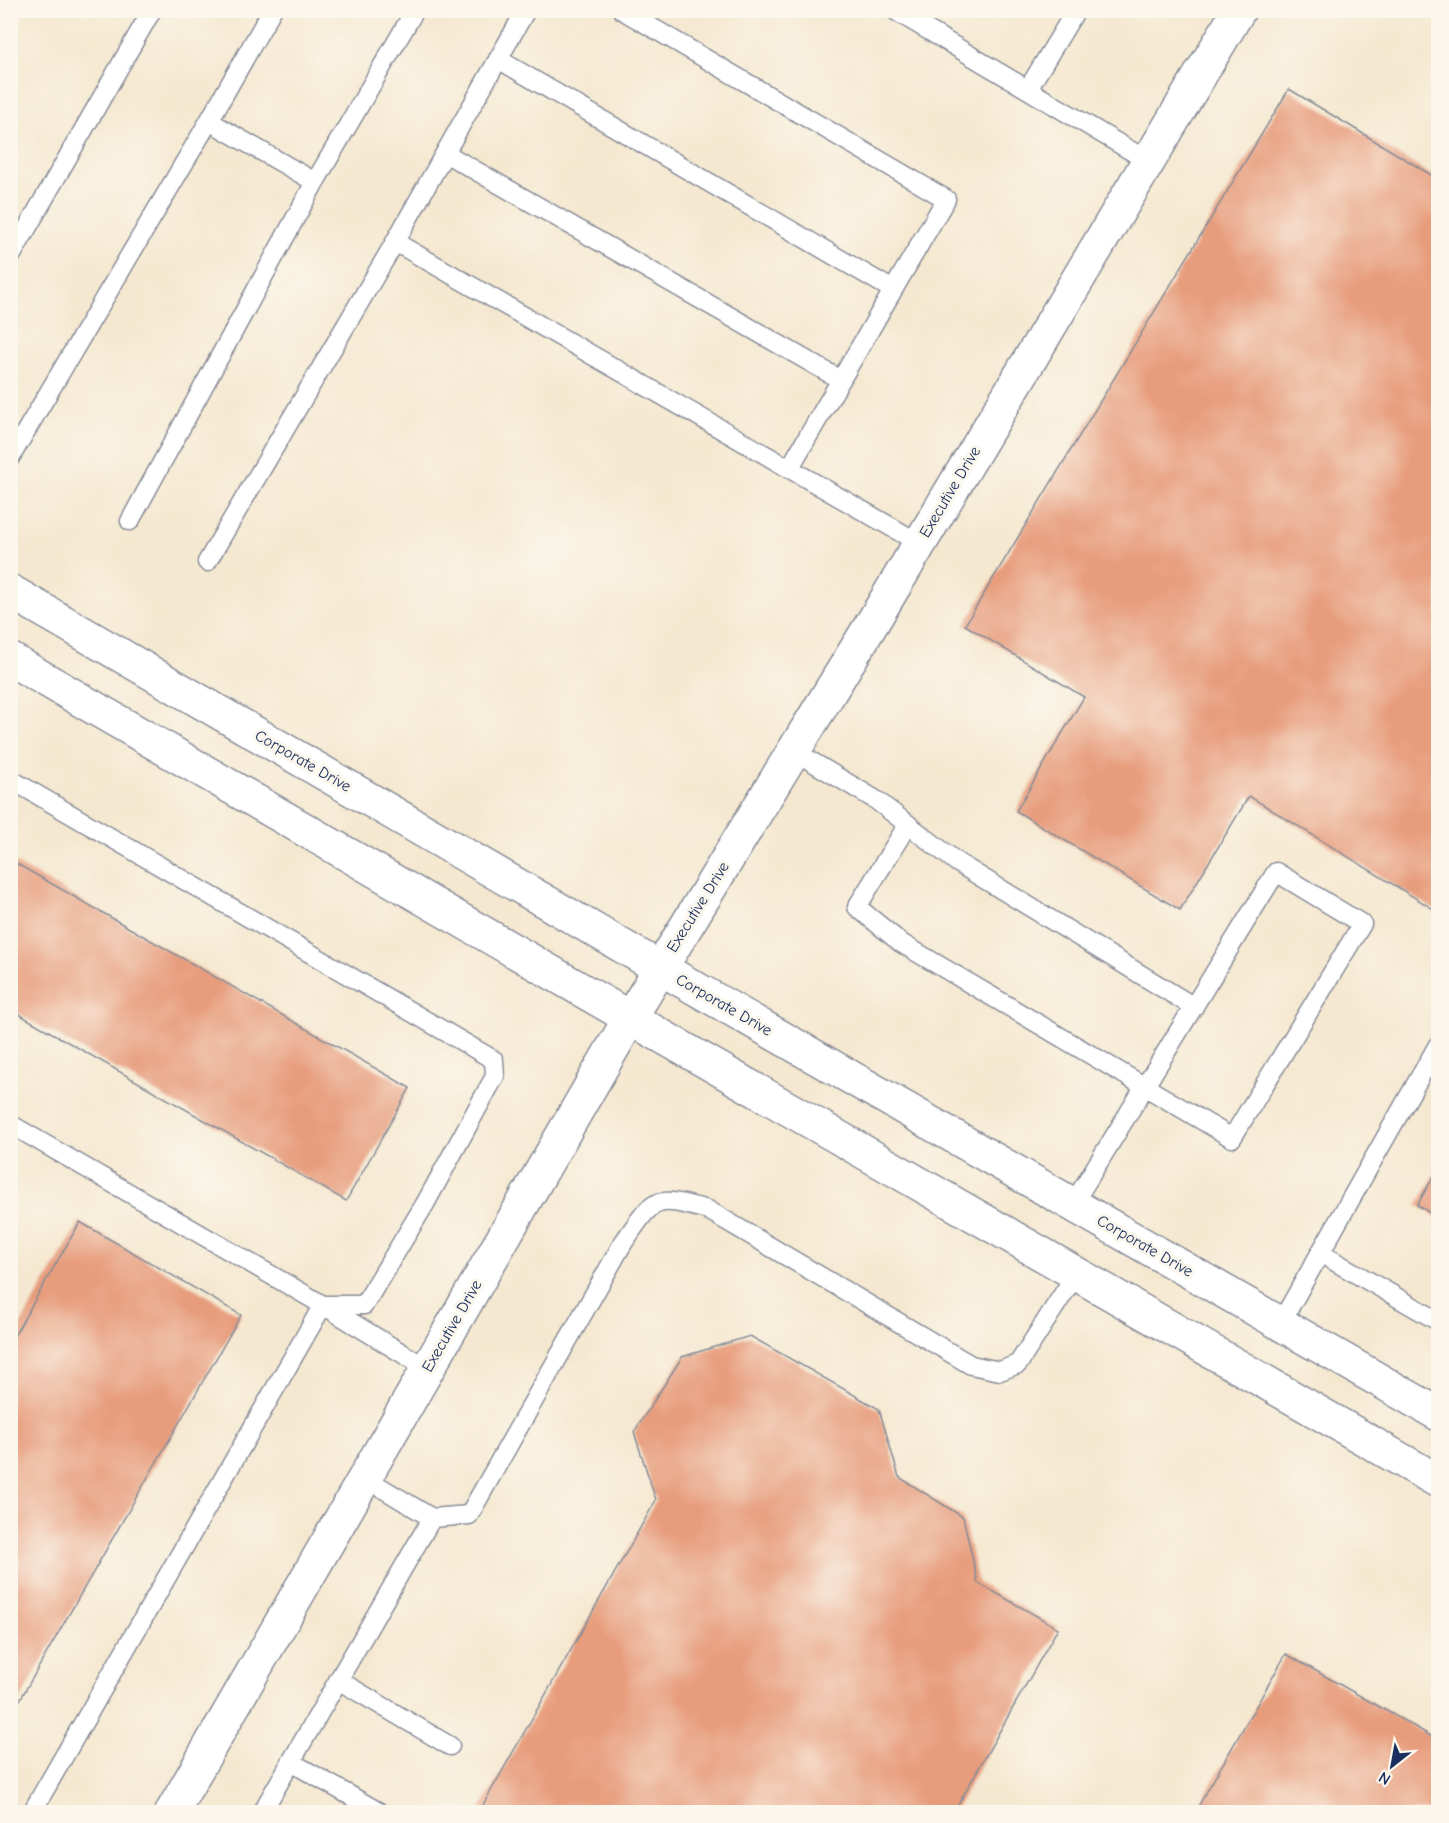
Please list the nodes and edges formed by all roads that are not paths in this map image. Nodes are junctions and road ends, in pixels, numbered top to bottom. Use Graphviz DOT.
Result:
graph roads {
  1 [pos="152,10"];
  2 [pos="272,10"];
  3 [pos="415,10"];
  4 [pos="526,10"];
  5 [pos="622,10"];
  6 [pos="894,10"];
  7 [pos="1076,10"];
  8 [pos="1239,10"];
  9 [pos="498,59"];
  10 [pos="1028,89"];
  11 [pos="209,121"];
  12 [pos="445,153"];
  13 [pos="1148,161"];
  14 [pos="315,182"];
  15 [pos="395,242"];
  16 [pos="10,258"];
  17 [pos="893,290"];
  18 [pos="841,380"];
  19 [pos="10,458"];
  20 [pos="789,469"];
  21 [pos="130,521"];
  22 [pos="919,543"];
  23 [pos="207,562"];
  24 [pos="10,591"];
  25 [pos="10,659"];
  26 [pos="794,751"];
  27 [pos="10,779"];
  28 [pos="908,824"];
  29 [pos="660,968"];
  30 [pos="1194,1007"];
  31 [pos="630,1018"];
  32 [pos="1438,1045"];
  33 [pos="1144,1087"];
  34 [pos="10,1124"];
  35 [pos="1073,1204"];
  36 [pos="1320,1253"];
  37 [pos="1076,1274"];
  38 [pos="323,1305"];
  39 [pos="1438,1321"];
  40 [pos="1280,1324"];
  41 [pos="428,1369"];
  42 [pos="1438,1414"];
  43 [pos="365,1478"];
  44 [pos="1438,1481"];
  45 [pos="432,1518"];
  46 [pos="338,1680"];
  47 [pos="450,1746"];
  48 [pos="291,1762"];
  49 [pos="32,1812"];
  50 [pos="172,1812"];
  51 [pos="262,1812"];
  52 [pos="378,1812"];
  1 -- 16 [label="lane"];
  2 -- 11 [label="lane"];
  3 -- 14 [label="lane"];
  4 -- 9 [label="lane"];
  5 -- 17 [label="lane"];
  6 -- 10 [label="lane"];
  7 -- 10 [label="lane"];
  8 -- 13 [label="street, Executive Drive"];
  9 -- 12 [label="lane"];
  9 -- 17 [label="lane"];
  10 -- 13 [label="lane"];
  11 -- 14 [label="lane"];
  11 -- 19 [label="lane"];
  12 -- 15 [label="lane"];
  12 -- 18 [label="lane"];
  13 -- 22 [label="street, Executive Drive"];
  14 -- 21 [label="lane"];
  15 -- 20 [label="lane"];
  15 -- 23 [label="lane"];
  17 -- 18 [label="lane"];
  18 -- 20 [label="lane"];
  20 -- 22 [label="lane"];
  22 -- 26 [label="street, Executive Drive"];
  24 -- 29 [label="street, Corporate Drive"];
  25 -- 31 [label="street"];
  26 -- 28 [label="lane"];
  26 -- 29 [label="street, Executive Drive"];
  27 -- 38 [label="lane"];
  28 -- 30 [label="lane"];
  28 -- 33 [label="lane"];
  29 -- 31 [label="street, Executive Drive"];
  29 -- 35 [label="street, Corporate Drive"];
  30 -- 33 [label="lane"];
  30 -- 33 [label="lane"];
  31 -- 37 [label="street"];
  31 -- 41 [label="street, Executive Drive"];
  32 -- 36 [label="lane"];
  33 -- 35 [label="lane"];
  34 -- 38 [label="lane"];
  35 -- 40 [label="street, Corporate Drive"];
  36 -- 39 [label="lane"];
  36 -- 40 [label="lane"];
  37 -- 44 [label="street"];
  37 -- 45 [label="lane"];
  38 -- 41 [label="lane"];
  38 -- 49 [label="lane"];
  40 -- 42 [label="street, Corporate Drive"];
  41 -- 43 [label="street, Executive Drive"];
  43 -- 45 [label="lane"];
  43 -- 50 [label="street, Executive Drive"];
  45 -- 46 [label="lane"];
  46 -- 47 [label="lane"];
  46 -- 48 [label="lane"];
  48 -- 51 [label="lane"];
  48 -- 52 [label="lane"];
}
